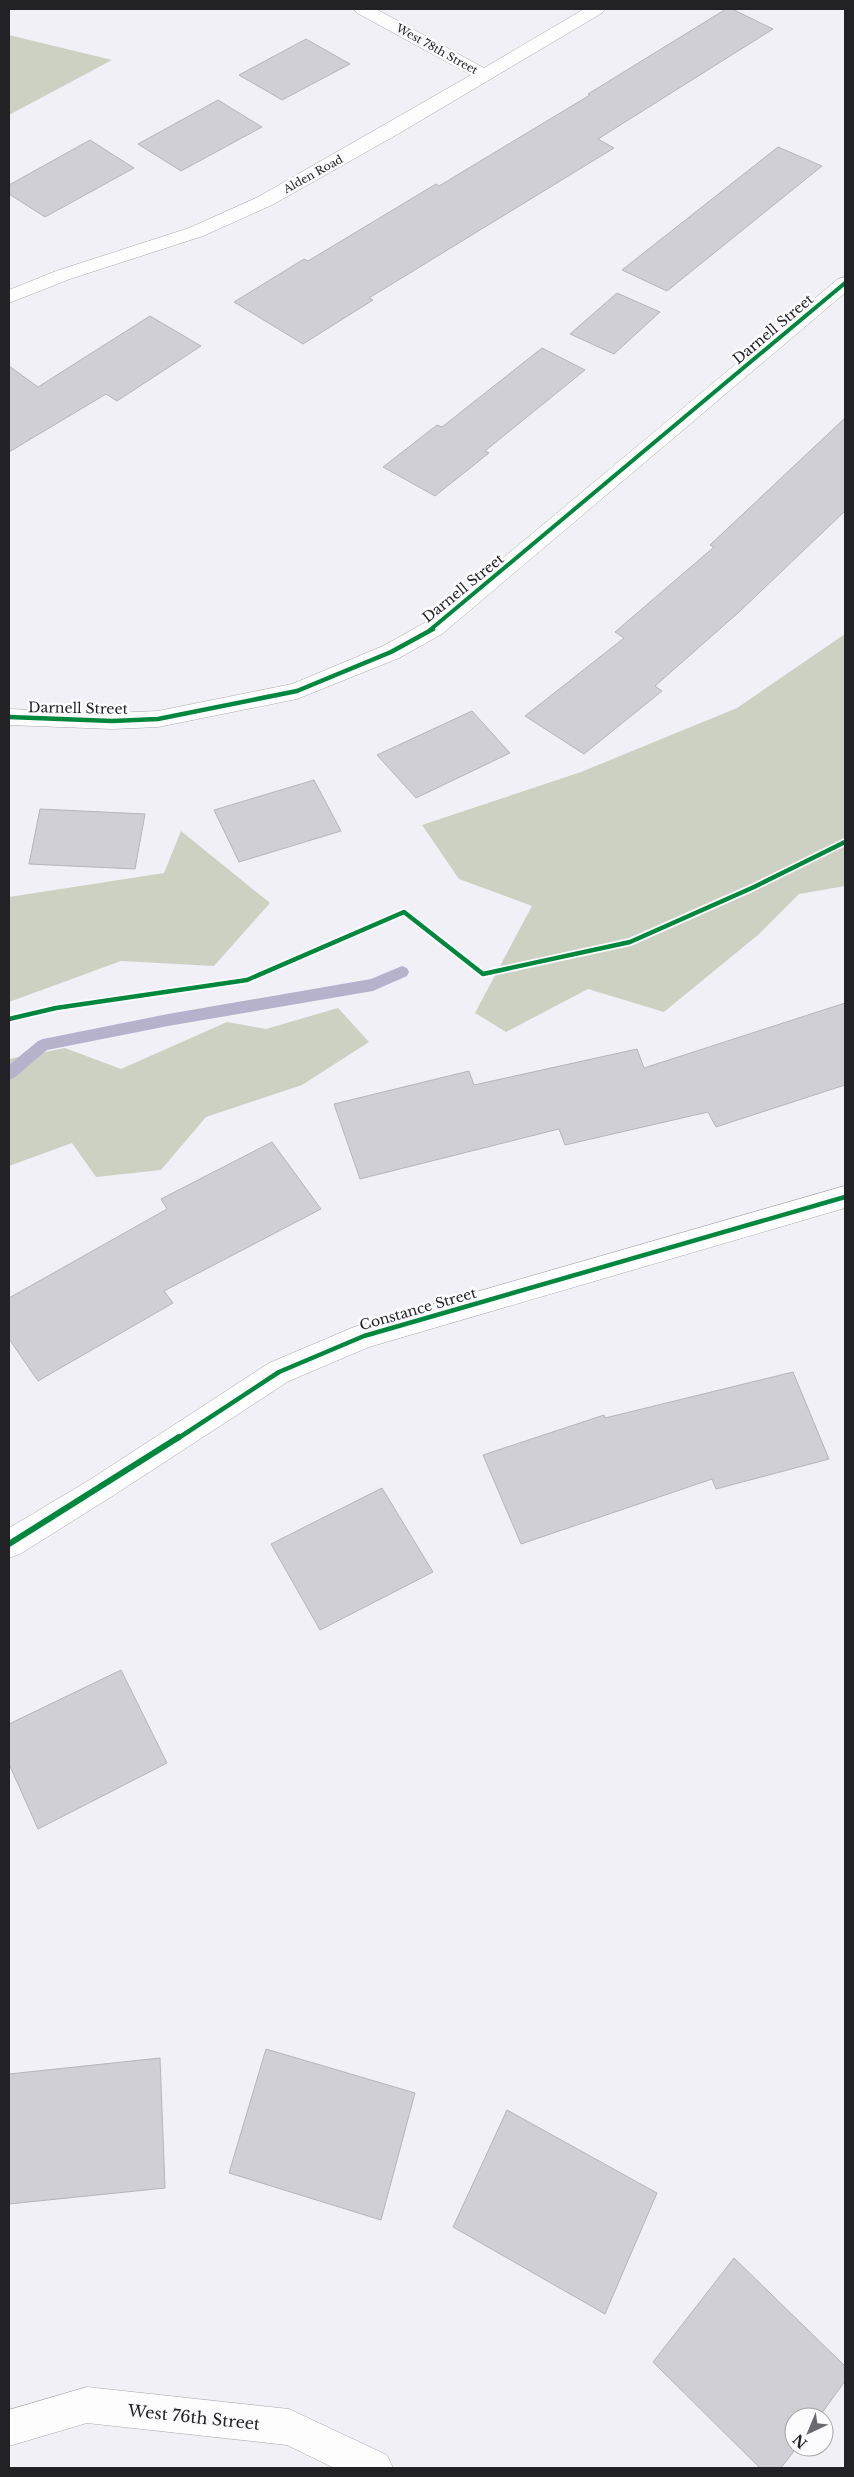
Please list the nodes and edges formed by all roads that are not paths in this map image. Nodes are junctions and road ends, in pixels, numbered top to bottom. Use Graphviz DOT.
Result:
graph roads {
  1 [pos="363,9"];
  2 [pos="596,9"];
  3 [pos="484,75"];
  4 [pos="845,283"];
  5 [pos="9,297"];
  6 [pos="9,717"];
  7 [pos="845,1197"];
  8 [pos="9,1544"];
  9 [pos="9,2428"];
  10 [pos="374,2468"];
  1 -- 3 [label="street, West 78th Street"];
  2 -- 3 [label="street, Alden Road"];
  3 -- 5 [label="street, Alden Road"];
  4 -- 6 [label="street, Darnell Street"];
  7 -- 8 [label="street, Constance Street"];
  9 -- 10 [label="street, West 76th Street"];
}
